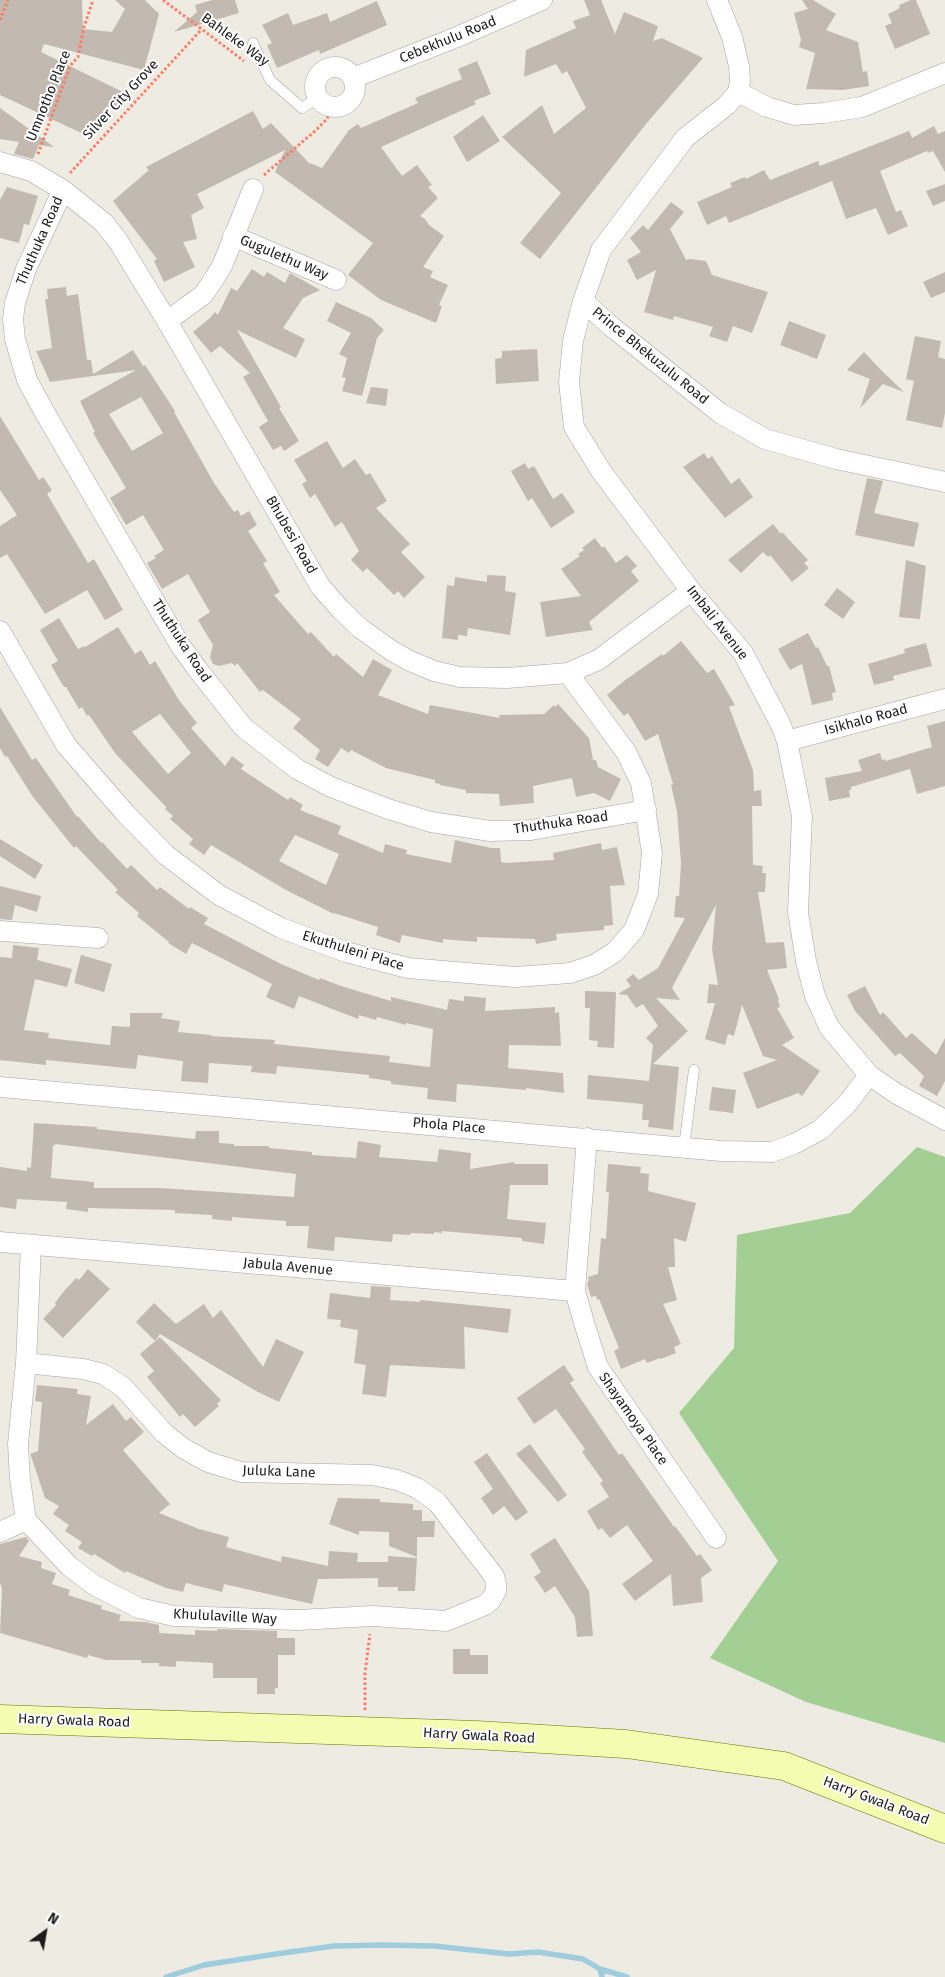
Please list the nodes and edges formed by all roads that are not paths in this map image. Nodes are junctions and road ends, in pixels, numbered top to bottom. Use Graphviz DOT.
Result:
graph roads {
  1 [pos="542,0"];
  2 [pos="716,0"];
  3 [pos="253,43"];
  4 [pos="945,73"];
  5 [pos="353,78"];
  6 [pos="738,92"];
  7 [pos="324,103"];
  8 [pos="0,162"];
  9 [pos="253,189"];
  10 [pos="63,190"];
  11 [pos="233,236"];
  12 [pos="336,280"];
  13 [pos="583,301"];
  14 [pos="167,321"];
  15 [pos="945,482"];
  16 [pos="692,591"];
  17 [pos="0,632"];
  18 [pos="568,673"];
  19 [pos="945,699"];
  20 [pos="787,741"];
  21 [pos="646,810"];
  22 [pos="0,931"];
  23 [pos="98,938"];
  24 [pos="694,1070"];
  25 [pos="869,1076"];
  26 [pos="0,1087"];
  27 [pos="945,1120"];
  28 [pos="587,1138"];
  29 [pos="684,1147"];
  30 [pos="0,1242"];
  31 [pos="31,1246"];
  32 [pos="575,1291"];
  33 [pos="26,1363"];
  34 [pos="26,1520"];
  35 [pos="0,1532"];
  36 [pos="716,1538"];
  37 [pos="494,1576"];
  38 [pos="0,1719"];
  39 [pos="945,1829"];
  1 -- 5 [label="street, Cebekhulu Road"];
  2 -- 6 [label="street"];
  3 -- 7 [label="lane"];
  4 -- 6 [label="street"];
  5 -- 7 [label="street"];
  5 -- 7 [label="street"];
  6 -- 13 [label="street, Prince Bhekuzulu Road"];
  8 -- 10 [label="street, Bhubesi Road"];
  9 -- 11 [label="street, Gugulethu Way"];
  10 -- 14 [label="street, Bhubesi Road"];
  10 -- 21 [label="street, Thuthuka Road"];
  11 -- 12 [label="street, Gugulethu Way"];
  11 -- 14 [label="street, Gugulethu Way"];
  13 -- 15 [label="street, Prince Bhekuzulu Road"];
  13 -- 16 [label="street, Imbali Avenue"];
  14 -- 18 [label="street, Bhubesi Road"];
  16 -- 18 [label="street, Bhubesi Road"];
  16 -- 20 [label="street, Imbali Avenue"];
  17 -- 21 [label="street, Ekuthuleni Place"];
  18 -- 21 [label="street, Ekuthuleni Place"];
  19 -- 20 [label="street, Isikhalo Road"];
  20 -- 25 [label="street, Imbali Avenue"];
  22 -- 23 [label="street"];
  24 -- 29 [label="lane"];
  25 -- 27 [label="street, Imbali Avenue"];
  25 -- 29 [label="street, Phola Place"];
  26 -- 28 [label="street, Phola Place"];
  28 -- 29 [label="street, Phola Place"];
  28 -- 32 [label="street, Shayamoya Place"];
  30 -- 31 [label="street, Jabula Avenue"];
  31 -- 32 [label="street, Jabula Avenue"];
  31 -- 33 [label="street"];
  32 -- 36 [label="street, Shayamoya Place"];
  33 -- 34 [label="street"];
  33 -- 37 [label="street, Juluka Lane"];
  34 -- 35 [label="street"];
  34 -- 37 [label="street, Khululaville Way"];
  38 -- 39 [label="main road, Harry Gwala Road"];
}
